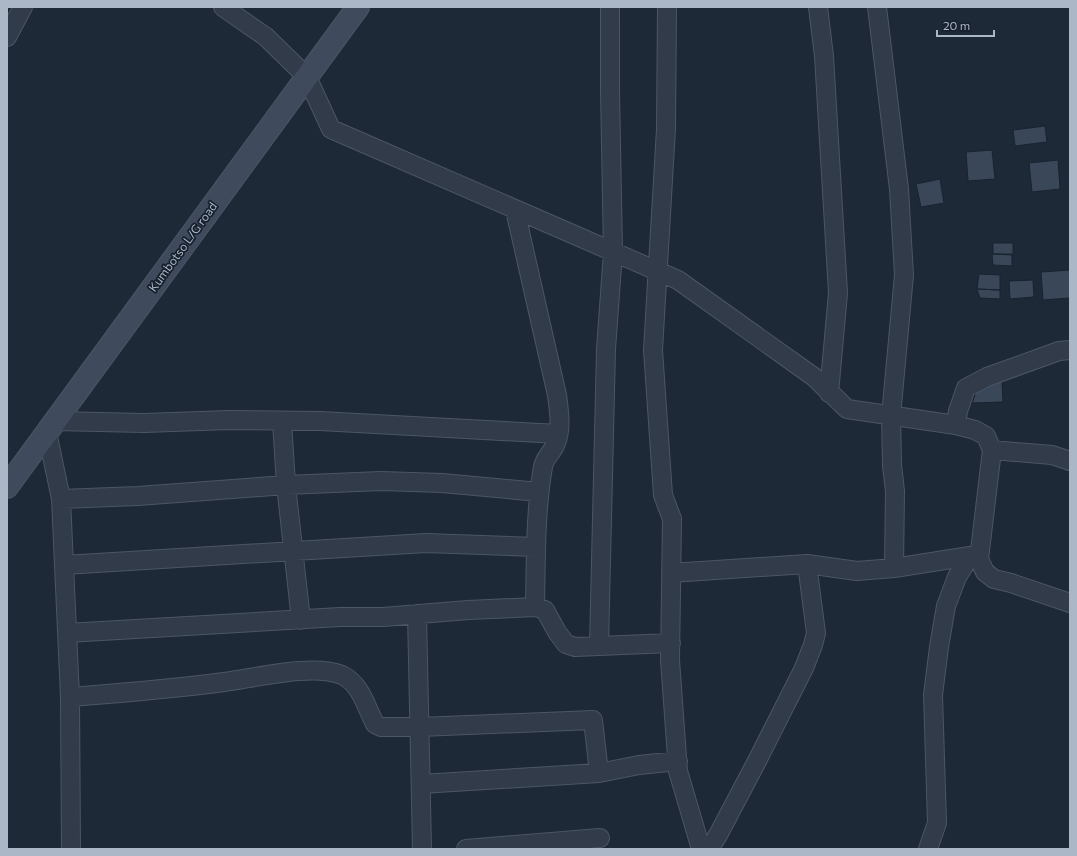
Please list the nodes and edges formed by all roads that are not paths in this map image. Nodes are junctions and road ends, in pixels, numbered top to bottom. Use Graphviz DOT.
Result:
graph roads {
  1 [pos="23,7"];
  2 [pos="223,7"];
  3 [pos="358,7"];
  4 [pos="610,7"];
  5 [pos="667,7"];
  6 [pos="818,7"];
  7 [pos="877,7"];
  8 [pos="7,37"];
  9 [pos="307,77"];
  10 [pos="514,210"];
  11 [pos="613,252"];
  12 [pos="658,272"];
  13 [pos="1070,350"];
  14 [pos="830,393"];
  15 [pos="891,416"];
  16 [pos="282,421"];
  17 [pos="956,425"];
  18 [pos="51,427"];
  19 [pos="558,434"];
  20 [pos="992,450"];
  21 [pos="1070,461"];
  22 [pos="10,480"];
  23 [pos="286,485"];
  24 [pos="539,492"];
  25 [pos="61,499"];
  26 [pos="536,547"];
  27 [pos="293,552"];
  28 [pos="974,557"];
  29 [pos="807,564"];
  30 [pos="64,565"];
  31 [pos="894,568"];
  32 [pos="671,573"];
  33 [pos="1070,603"];
  34 [pos="535,607"];
  35 [pos="417,614"];
  36 [pos="301,620"];
  37 [pos="67,633"];
  38 [pos="671,643"];
  39 [pos="599,646"];
  40 [pos="70,697"];
  41 [pos="420,727"];
  42 [pos="678,761"];
  43 [pos="599,773"];
  44 [pos="421,784"];
  45 [pos="600,838"];
  46 [pos="71,849"];
  47 [pos="422,849"];
  48 [pos="466,849"];
  49 [pos="701,849"];
  50 [pos="709,849"];
  51 [pos="928,849"];
  1 -- 8 [label="street"];
  2 -- 9 [label="street"];
  3 -- 9 [label="main road, Kumbotso L/G road"];
  4 -- 11 [label="street"];
  5 -- 12 [label="street"];
  6 -- 14 [label="street"];
  7 -- 15 [label="street"];
  9 -- 10 [label="street"];
  9 -- 18 [label="main road, Kumbotso L/G road"];
  10 -- 11 [label="street"];
  10 -- 19 [label="street"];
  11 -- 12 [label="street"];
  11 -- 39 [label="street"];
  12 -- 14 [label="street"];
  12 -- 32 [label="street"];
  13 -- 17 [label="street"];
  14 -- 15 [label="street"];
  15 -- 17 [label="street"];
  15 -- 31 [label="street"];
  16 -- 18 [label="street"];
  16 -- 19 [label="street"];
  16 -- 23 [label="street"];
  17 -- 20 [label="street"];
  18 -- 22 [label="main road, Kumbotso L/G road"];
  18 -- 25 [label="street"];
  19 -- 24 [label="street"];
  20 -- 21 [label="street"];
  20 -- 28 [label="street"];
  23 -- 24 [label="street"];
  23 -- 25 [label="street"];
  23 -- 27 [label="street"];
  24 -- 26 [label="street"];
  25 -- 30 [label="street"];
  26 -- 27 [label="street"];
  26 -- 34 [label="street"];
  27 -- 30 [label="street"];
  27 -- 36 [label="street"];
  28 -- 31 [label="street"];
  28 -- 33 [label="street"];
  28 -- 51 [label="street"];
  29 -- 31 [label="street"];
  29 -- 32 [label="street"];
  29 -- 50 [label="street"];
  30 -- 37 [label="street"];
  32 -- 38 [label="street"];
  34 -- 35 [label="street"];
  34 -- 39 [label="street"];
  35 -- 36 [label="street"];
  35 -- 41 [label="street"];
  36 -- 37 [label="street"];
  37 -- 40 [label="street"];
  38 -- 39 [label="street"];
  38 -- 42 [label="street"];
  40 -- 41 [label="street"];
  40 -- 46 [label="street"];
  41 -- 43 [label="street"];
  41 -- 44 [label="street"];
  42 -- 43 [label="street"];
  42 -- 49 [label="street"];
  43 -- 44 [label="street"];
  44 -- 47 [label="street"];
  45 -- 48 [label="street"];
}
